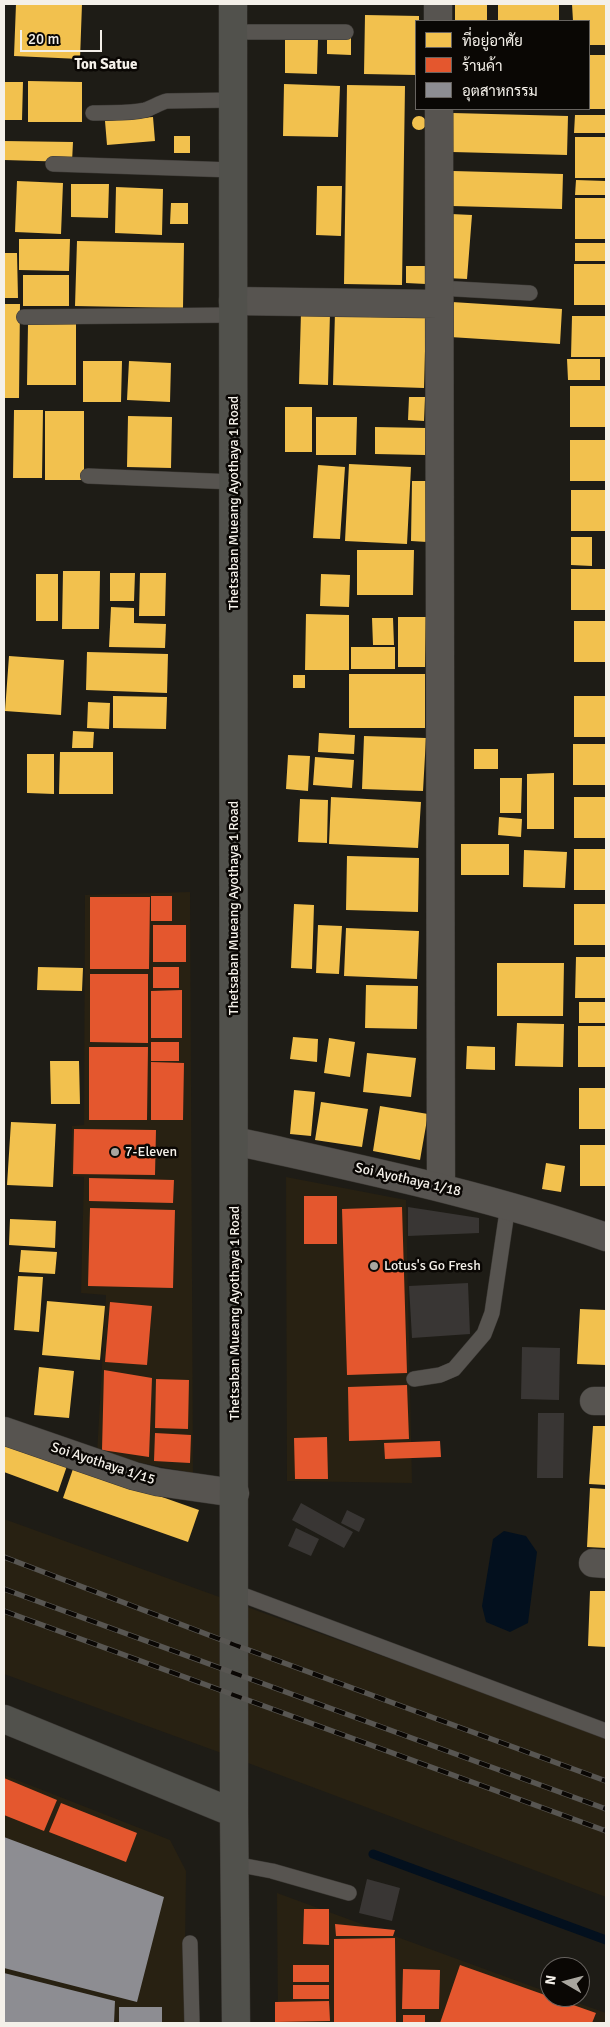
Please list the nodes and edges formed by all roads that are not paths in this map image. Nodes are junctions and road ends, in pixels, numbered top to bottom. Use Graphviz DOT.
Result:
graph roads {
  1 [pos="233,4"];
  2 [pos="438,4"];
  3 [pos="438,20"];
  4 [pos="233,32"];
  5 [pos="346,32"];
  6 [pos="233,100"];
  7 [pos="439,110"];
  8 [pos="94,113"];
  9 [pos="53,164"];
  10 [pos="233,170"];
  11 [pos="530,293"];
  12 [pos="438,296"];
  13 [pos="233,308"];
  14 [pos="24,317"];
  15 [pos="88,476"];
  16 [pos="234,482"];
  17 [pos="235,1141"];
  18 [pos="440,1187"];
  19 [pos="508,1205"];
  20 [pos="606,1237"];
  21 [pos="414,1379"];
  22 [pos="4,1430"];
  23 [pos="235,1493"];
  24 [pos="235,1592"];
  25 [pos="4,1719"];
  26 [pos="606,1731"];
  27 [pos="234,1813"];
  28 [pos="234,1864"];
  29 [pos="349,1893"];
  30 [pos="190,1942"];
  31 [pos="192,2023"];
  32 [pos="236,2023"];
  1 -- 4 [label="main road, Thetsaban Mueang Ayothaya 1 Road"];
  2 -- 3 [label="street"];
  4 -- 5 [label="lane"];
  4 -- 6 [label="main road, Thetsaban Mueang Ayothaya 1 Road"];
  6 -- 8 [label="lane"];
  6 -- 10 [label="main road, Thetsaban Mueang Ayothaya 1 Road"];
  7 -- 12 [label="street"];
  9 -- 10 [label="lane"];
  10 -- 13 [label="main road, Thetsaban Mueang Ayothaya 1 Road"];
  11 -- 12 [label="lane"];
  12 -- 13 [label="street"];
  12 -- 18 [label="street"];
  13 -- 14 [label="lane"];
  13 -- 16 [label="main road, Thetsaban Mueang Ayothaya 1 Road"];
  15 -- 16 [label="lane"];
  16 -- 17 [label="main road, Thetsaban Mueang Ayothaya 1 Road"];
  17 -- 18 [label="street, Soi Ayothaya 1/18"];
  17 -- 23 [label="main road, Thetsaban Mueang Ayothaya 1 Road"];
  18 -- 19 [label="street, Soi Ayothaya 1/18"];
  19 -- 20 [label="street, Soi Ayothaya 1/18"];
  19 -- 21 [label="lane"];
  22 -- 23 [label="street, Soi Ayothaya 1/15"];
  23 -- 24 [label="main road, Thetsaban Mueang Ayothaya 1 Road"];
  24 -- 26 [label="lane"];
  24 -- 27 [label="main road, Thetsaban Mueang Ayothaya 1 Road"];
  25 -- 27 [label="main road"];
  27 -- 28 [label="main road, Thetsaban Mueang Ayothaya 1 Road"];
  28 -- 29 [label="lane"];
  28 -- 32 [label="main road, Thetsaban Mueang Ayothaya 1 Road"];
  30 -- 31 [label="lane"];
}
